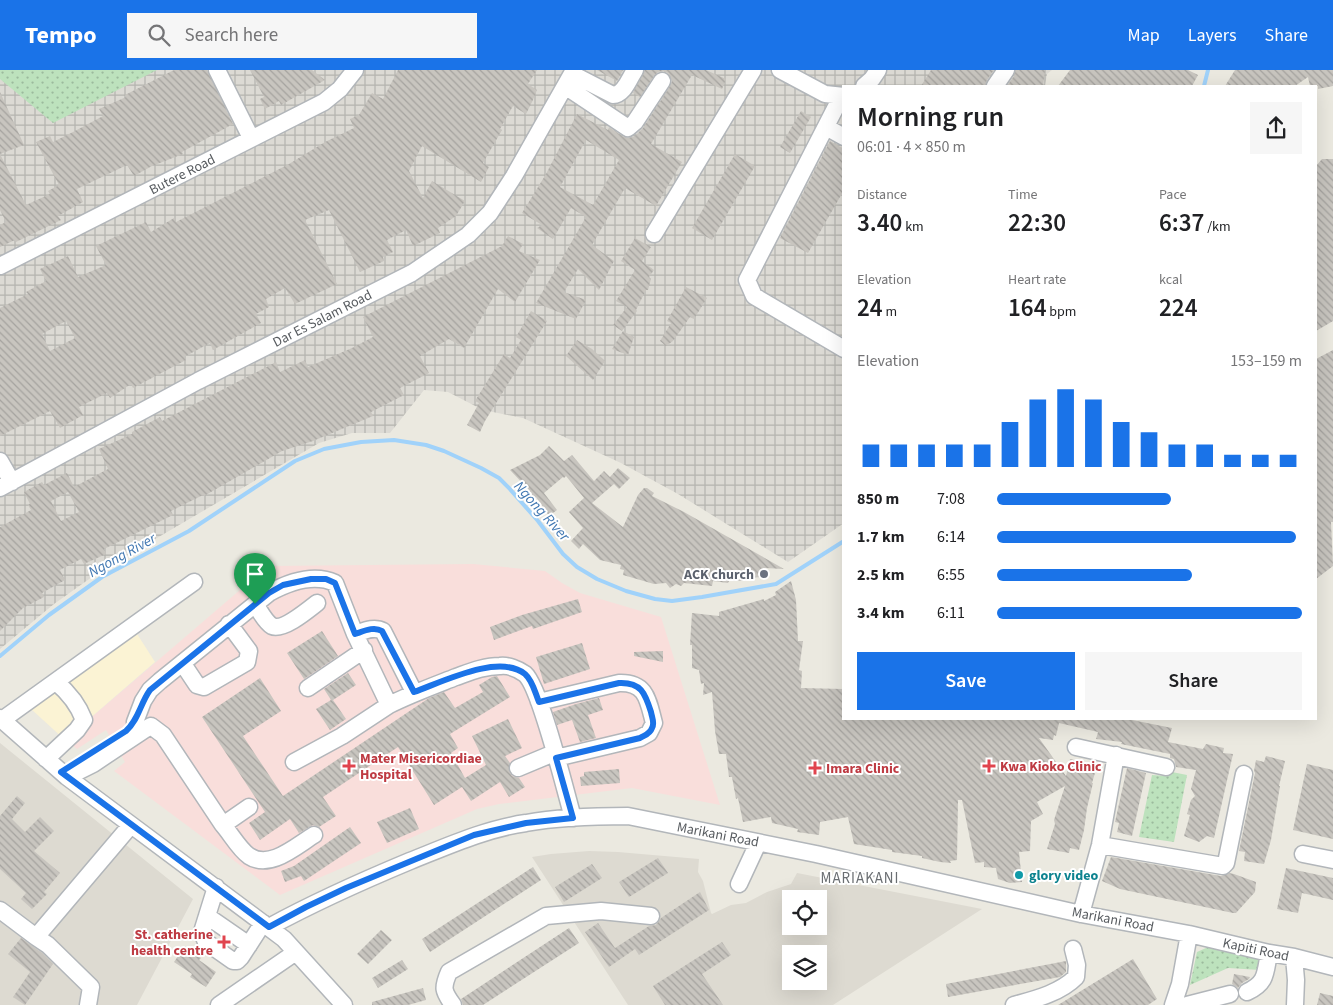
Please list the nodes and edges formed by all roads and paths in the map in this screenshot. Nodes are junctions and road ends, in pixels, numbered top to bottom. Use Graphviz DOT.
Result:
graph roads {
  1 [pos="217,70"];
  2 [pos="355,70"];
  3 [pos="635,70"];
  4 [pos="753,70"];
  5 [pos="780,70"];
  6 [pos="878,70"];
  7 [pos="1006,70"];
  8 [pos="570,77"];
  9 [pos="662,81"];
  10 [pos="865,85"];
  11 [pos="997,85"];
  12 [pos="842,96"];
  13 [pos="842,98"];
  14 [pos="826,127"];
  15 [pos="842,136"];
  16 [pos="251,138"];
  17 [pos="654,234"];
  18 [pos="0,266"];
  19 [pos="842,348"];
  20 [pos="0,461"];
  21 [pos="6,485"];
  22 [pos="194,582"];
  23 [pos="317,603"];
  24 [pos="255,604"];
  25 [pos="229,624"];
  26 [pos="355,634"];
  27 [pos="364,650"];
  28 [pos="183,664"];
  29 [pos="56,682"];
  30 [pos="308,688"];
  31 [pos="414,692"];
  32 [pos="539,702"];
  33 [pos="389,705"];
  34 [pos="1,719"];
  35 [pos="142,723"];
  36 [pos="1076,747"];
  37 [pos="1116,755"];
  38 [pos="555,756"];
  39 [pos="46,759"];
  40 [pos="294,762"];
  41 [pos="518,768"];
  42 [pos="1166,768"];
  43 [pos="64,774"];
  44 [pos="1244,774"];
  45 [pos="249,807"];
  46 [pos="573,818"];
  47 [pos="131,825"];
  48 [pos="223,825"];
  49 [pos="314,835"];
  50 [pos="758,843"];
  51 [pos="1100,845"];
  52 [pos="1303,854"];
  53 [pos="1333,860"];
  54 [pos="739,884"];
  55 [pos="216,888"];
  56 [pos="0,910"];
  57 [pos="1081,914"];
  58 [pos="207,916"];
  59 [pos="651,916"];
  60 [pos="266,925"];
  61 [pos="1184,933"];
  62 [pos="36,937"];
  63 [pos="249,945"];
  64 [pos="1073,949"];
  65 [pos="296,952"];
  66 [pos="1269,954"];
  67 [pos="1294,957"];
  68 [pos="1333,967"];
  69 [pos="1247,992"];
  70 [pos="1230,994"];
  71 [pos="88,1005"];
  72 [pos="220,1005"];
  73 [pos="344,1005"];
  74 [pos="453,1005"];
  75 [pos="1014,1005"];
  76 [pos="1173,1005"];
  77 [pos="1187,1005"];
  78 [pos="1295,1005"];
  1 -- 16 [label="street"];
  2 -- 16 [label="street, Butere Road"];
  3 -- 8 [label="street"];
  4 -- 17 [label="street"];
  5 -- 12 [label="street"];
  6 -- 10 [label="street"];
  7 -- 11 [label="street"];
  8 -- 9 [label="street"];
  8 -- 21 [label="street, Dar Es Salam Road"];
  13 -- 14 [label="street"];
  14 -- 15 [label="street"];
  14 -- 19 [label="street"];
  16 -- 18 [label="street, Butere Road"];
  20 -- 21 [label="street"];
  22 -- 29 [label="street"];
  23 -- 24 [label="street"];
  24 -- 25 [label="street"];
  24 -- 26 [label="street"];
  25 -- 28 [label="street"];
  25 -- 28 [label="street"];
  26 -- 27 [label="street"];
  26 -- 31 [label="street"];
  27 -- 30 [label="street"];
  27 -- 33 [label="street"];
  28 -- 35 [label="street"];
  29 -- 34 [label="street"];
  29 -- 39 [label="street"];
  31 -- 32 [label="street"];
  31 -- 33 [label="street"];
  32 -- 38 [label="street"];
  32 -- 38 [label="street"];
  33 -- 40 [label="street"];
  34 -- 39 [label="street"];
  35 -- 43 [label="street"];
  35 -- 48 [label="street"];
  36 -- 37 [label="street"];
  37 -- 42 [label="street"];
  37 -- 51 [label="street"];
  38 -- 41 [label="street"];
  38 -- 46 [label="street"];
  39 -- 43 [label="street"];
  43 -- 47 [label="street"];
  44 -- 51 [label="street"];
  45 -- 48 [label="street"];
  46 -- 50 [label="street, Marikani Road"];
  46 -- 60 [label="street, Marikani Road"];
  47 -- 55 [label="street"];
  47 -- 62 [label="street"];
  48 -- 49 [label="street"];
  50 -- 54 [label="street"];
  50 -- 57 [label="street, Marikani Road"];
  51 -- 57 [label="street"];
  52 -- 53 [label="street"];
  55 -- 58 [label="street"];
  55 -- 60 [label="street"];
  56 -- 62 [label="street"];
  57 -- 61 [label="street, Marikani Road"];
  58 -- 63 [label="street"];
  58 -- 63 [label="street"];
  59 -- 74 [label="street"];
  60 -- 63 [label="street"];
  60 -- 65 [label="street"];
  61 -- 66 [label="street, Kapiti Road"];
  61 -- 76 [label="street"];
  62 -- 71 [label="street"];
  64 -- 75 [label="street"];
  65 -- 72 [label="street"];
  65 -- 73 [label="street"];
  66 -- 67 [label="street, Kapiti Road"];
  66 -- 69 [label="street"];
  67 -- 68 [label="street, Kapiti Road"];
  67 -- 78 [label="street"];
  70 -- 77 [label="street"];
}
